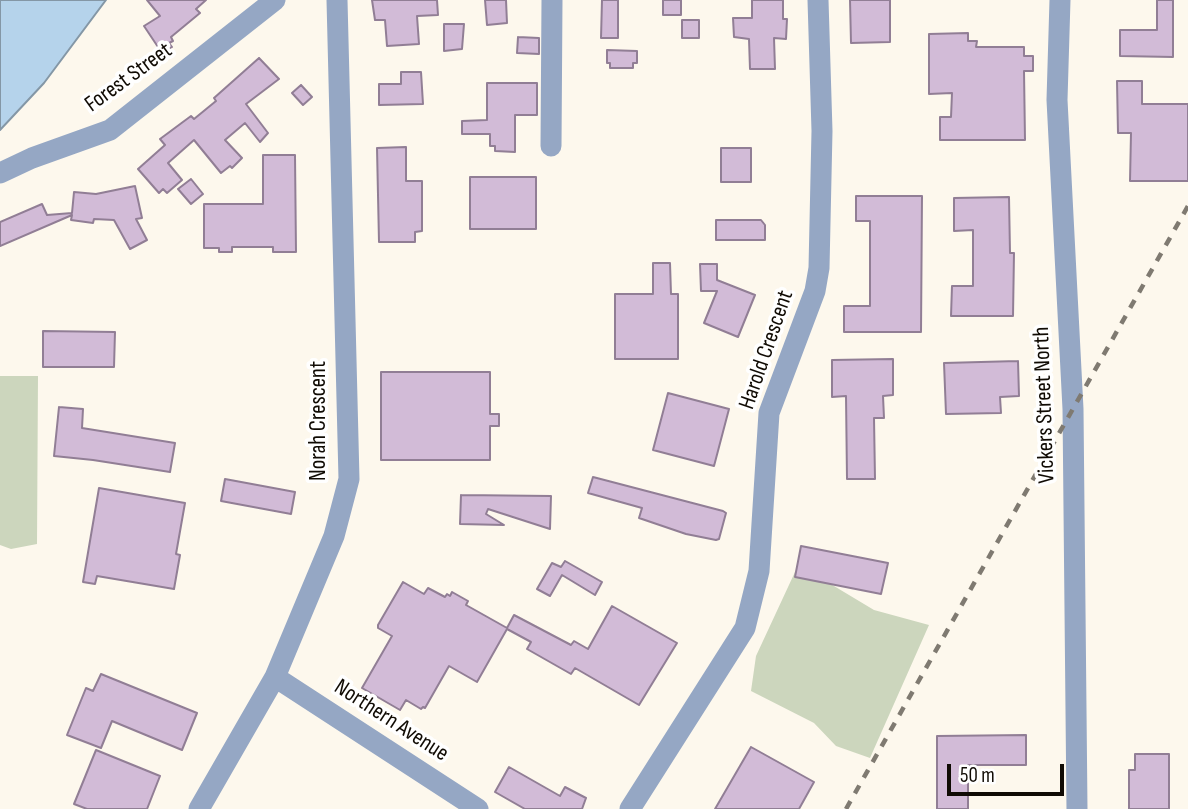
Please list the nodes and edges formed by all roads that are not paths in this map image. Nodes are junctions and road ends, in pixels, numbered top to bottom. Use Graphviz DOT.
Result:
graph roads {
  1 [pos="275,0"];
  2 [pos="337,0"];
  3 [pos="552,0"];
  4 [pos="818,0"];
  5 [pos="1060,0"];
  6 [pos="551,146"];
  7 [pos="0,173"];
  8 [pos="275,677"];
  9 [pos="199,809"];
  10 [pos="478,809"];
  11 [pos="630,809"];
  12 [pos="1077,809"];
  1 -- 7 [label="street, Forest Street"];
  2 -- 8 [label="street, Norah Crescent"];
  3 -- 6 [label="street"];
  4 -- 11 [label="street, Harold Crescent"];
  5 -- 12 [label="street, Vickers Street North"];
  8 -- 9 [label="street, Norah Crescent"];
  8 -- 10 [label="street, Northern Avenue"];
}
